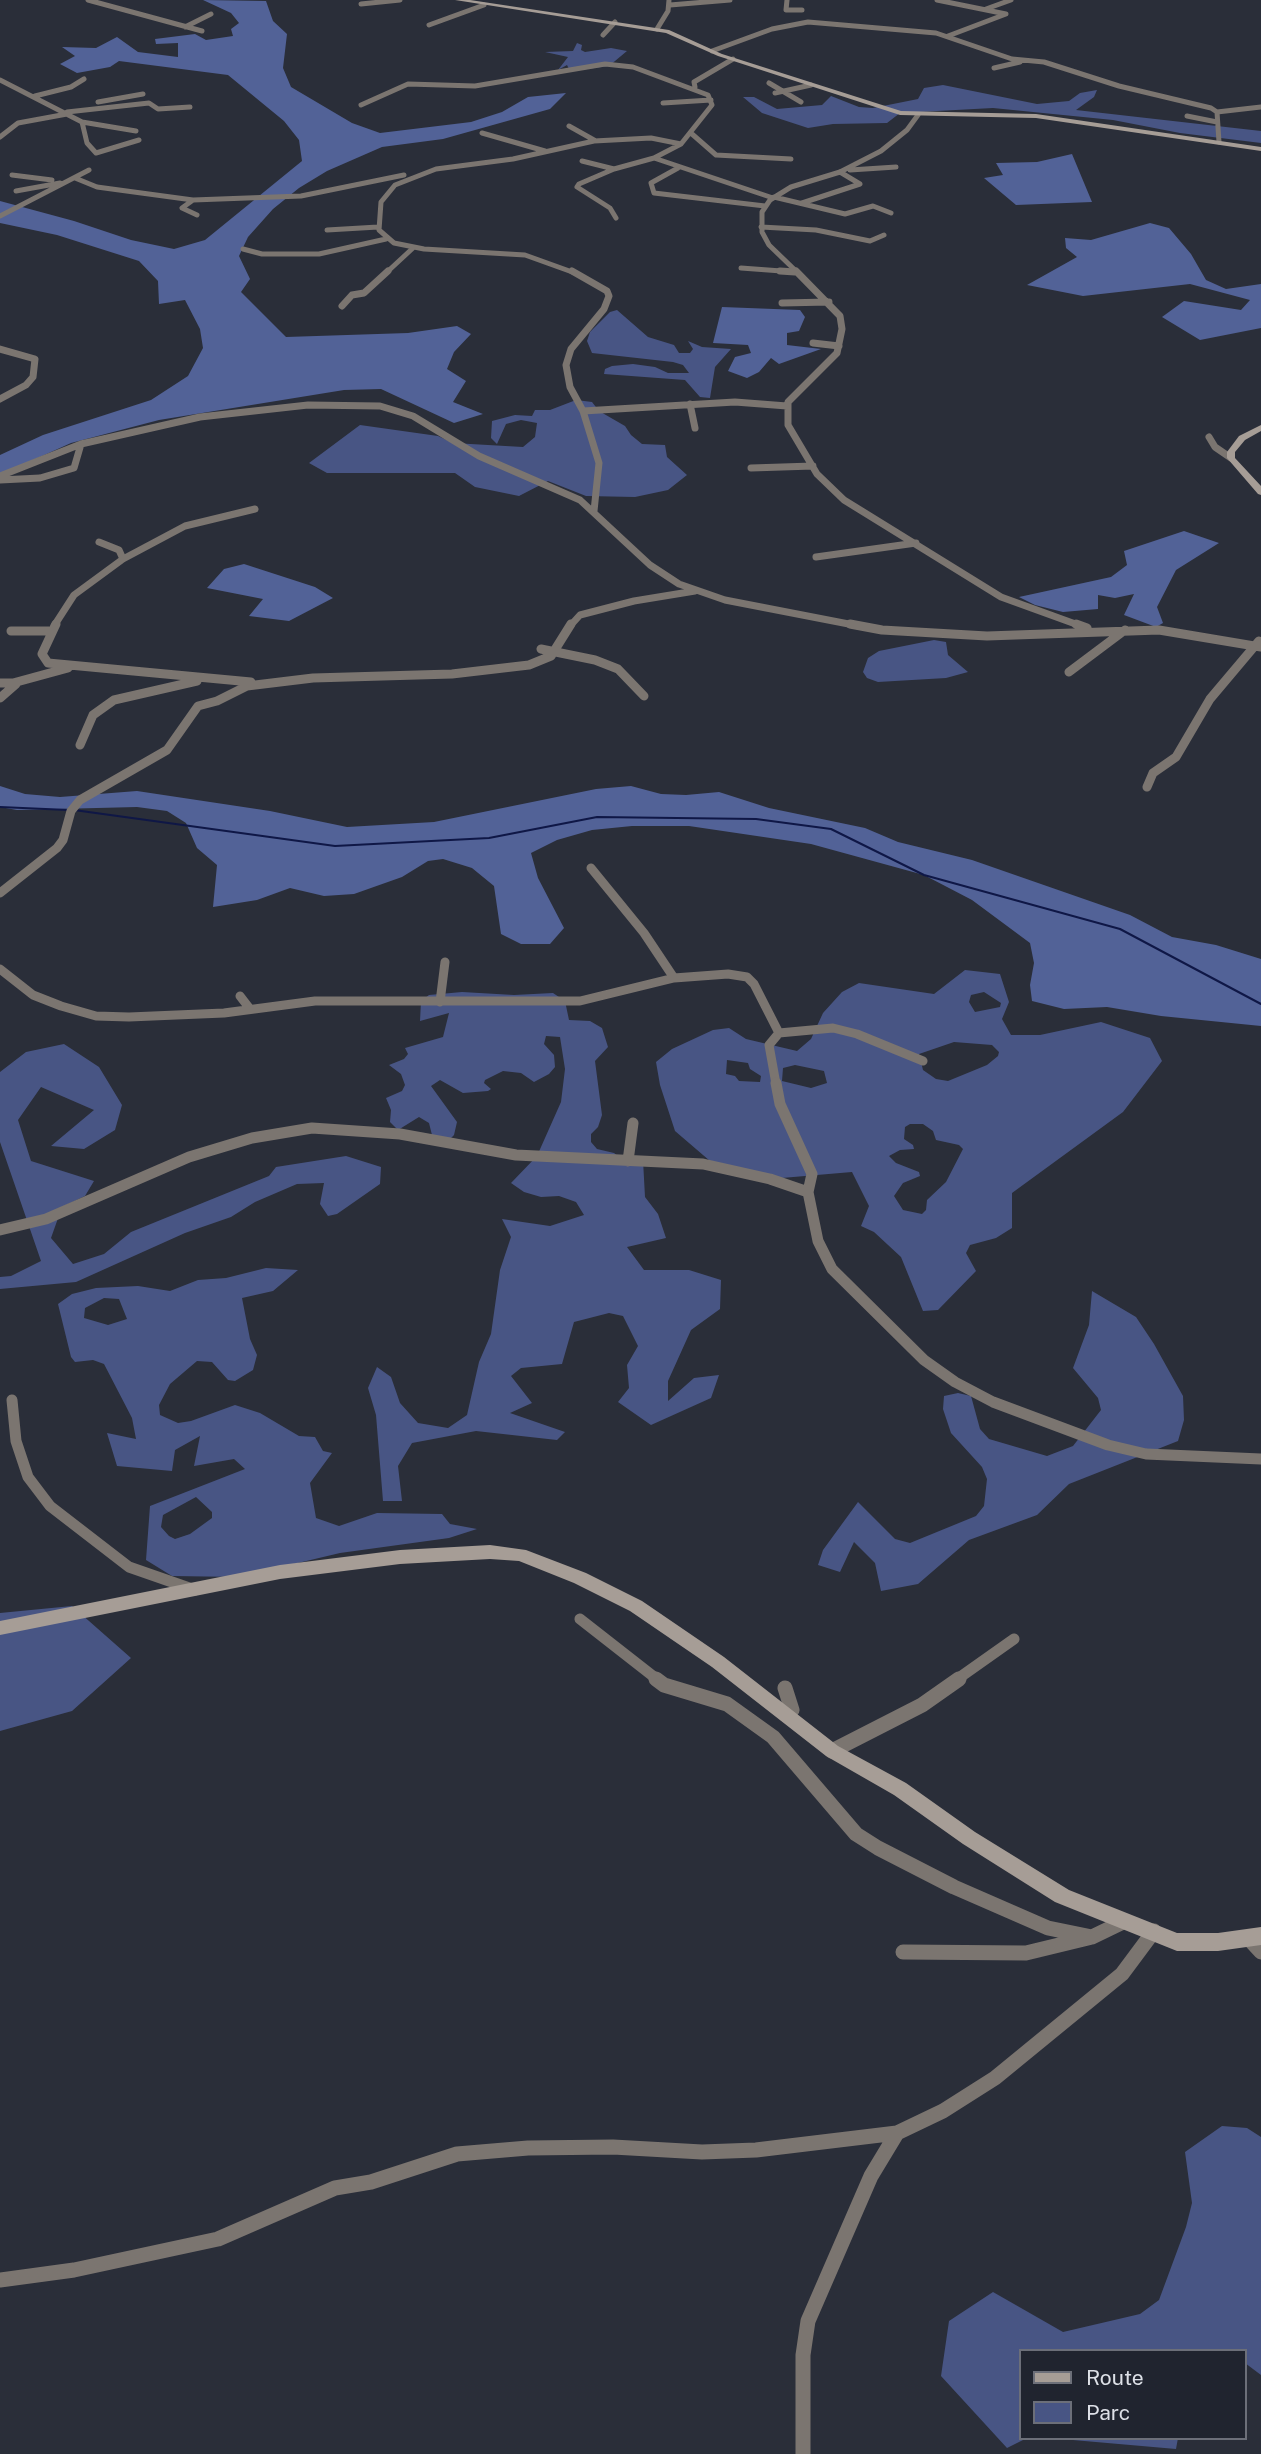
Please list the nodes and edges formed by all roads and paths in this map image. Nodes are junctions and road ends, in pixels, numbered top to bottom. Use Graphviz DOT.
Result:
graph roads {
  1 [pos="88,0"];
  2 [pos="400,0"];
  3 [pos="458,0"];
  4 [pos="730,0"];
  5 [pos="787,0"];
  6 [pos="937,0"];
  7 [pos="1011,0"];
  8 [pos="670,2"];
  9 [pos="700,2"];
  10 [pos="362,4"];
  11 [pos="484,5"];
  12 [pos="986,9"];
  13 [pos="802,10"];
  14 [pos="211,14"];
  15 [pos="615,22"];
  16 [pos="429,25"];
  17 [pos="185,27"];
  18 [pos="657,29"];
  19 [pos="202,31"];
  20 [pos="603,35"];
  21 [pos="948,36"];
  22 [pos="712,51"];
  23 [pos="1038,54"];
  24 [pos="733,59"];
  25 [pos="1023,61"];
  26 [pos="1044,62"];
  27 [pos="995,68"];
  28 [pos="84,79"];
  29 [pos="0,80"];
  30 [pos="769,83"];
  31 [pos="811,85"];
  32 [pos="695,87"];
  33 [pos="784,91"];
  34 [pos="775,93"];
  35 [pos="143,94"];
  36 [pos="32,95"];
  37 [pos="13,97"];
  38 [pos="711,100"];
  39 [pos="802,102"];
  40 [pos="663,103"];
  41 [pos="361,105"];
  42 [pos="190,107"];
  43 [pos="1261,107"];
  44 [pos="59,109"];
  45 [pos="92,112"];
  46 [pos="1217,112"];
  47 [pos="69,113"];
  48 [pos="918,115"];
  49 [pos="1187,116"];
  50 [pos="82,122"];
  51 [pos="1217,122"];
  52 [pos="569,126"];
  53 [pos="136,131"];
  54 [pos="482,133"];
  55 [pos="692,134"];
  56 [pos="0,137"];
  57 [pos="139,140"];
  58 [pos="594,141"];
  59 [pos="1219,142"];
  60 [pos="680,143"];
  61 [pos="1261,149"];
  62 [pos="545,151"];
  63 [pos="653,158"];
  64 [pos="791,159"];
  65 [pos="582,161"];
  66 [pos="827,165"];
  67 [pos="896,167"];
  68 [pos="678,168"];
  69 [pos="614,169"];
  70 [pos="89,170"];
  71 [pos="431,170"];
  72 [pos="840,172"];
  73 [pos="12,175"];
  74 [pos="70,180"];
  75 [pos="16,191"];
  76 [pos="773,197"];
  77 [pos="194,200"];
  78 [pos="802,203"];
  79 [pos="765,206"];
  80 [pos="891,213"];
  81 [pos="197,215"];
  82 [pos="0,216"];
  83 [pos="616,218"];
  84 [pos="378,227"];
  85 [pos="761,228"];
  86 [pos="327,230"];
  87 [pos="884,235"];
  88 [pos="386,239"];
  89 [pos="413,248"];
  90 [pos="243,249"];
  91 [pos="741,268"];
  92 [pos="795,272"];
  93 [pos="829,302"];
  94 [pos="782,303"];
  95 [pos="342,306"];
  96 [pos="813,343"];
  97 [pos="839,346"];
  98 [pos="0,349"];
  99 [pos="0,399"];
  100 [pos="690,404"];
  101 [pos="787,406"];
  102 [pos="583,411"];
  103 [pos="695,428"];
  104 [pos="1261,429"];
  105 [pos="1209,437"];
  106 [pos="81,444"];
  107 [pos="1231,458"];
  108 [pos="813,466"];
  109 [pos="751,468"];
  110 [pos="0,478"];
  111 [pos="1261,492"];
  112 [pos="212,509"];
  113 [pos="256,509"];
  114 [pos="594,512"];
  115 [pos="222,516"];
  116 [pos="235,517"];
  117 [pos="99,542"];
  118 [pos="916,543"];
  119 [pos="816,556"];
  120 [pos="123,559"];
  121 [pos="695,592"];
  122 [pos="1059,618"];
  123 [pos="1126,629"];
  124 [pos="11,631"];
  125 [pos="51,631"];
  126 [pos="1098,631"];
  127 [pos="1036,634"];
  128 [pos="1012,636"];
  129 [pos="999,643"];
  130 [pos="1259,644"];
  131 [pos="541,649"];
  132 [pos="556,651"];
  133 [pos="85,666"];
  134 [pos="1069,672"];
  135 [pos="207,679"];
  136 [pos="22,680"];
  137 [pos="0,682"];
  138 [pos="268,683"];
  139 [pos="643,696"];
  140 [pos="0,698"];
  141 [pos="80,745"];
  142 [pos="1147,786"];
  143 [pos="591,868"];
  144 [pos="0,893"];
  145 [pos="445,962"];
  146 [pos="0,969"];
  147 [pos="674,978"];
  148 [pos="240,996"];
  149 [pos="440,1002"];
  150 [pos="250,1009"];
  151 [pos="779,1033"];
  152 [pos="923,1061"];
  153 [pos="632,1123"];
  154 [pos="628,1161"];
  155 [pos="808,1192"];
  156 [pos="0,1230"];
  157 [pos="12,1400"];
  158 [pos="1261,1459"];
  159 [pos="195,1590"];
  160 [pos="580,1619"];
  161 [pos="0,1628"];
  162 [pos="1014,1639"];
  163 [pos="785,1688"];
  164 [pos="786,1715"];
  165 [pos="832,1751"];
  166 [pos="1123,1922"];
  167 [pos="1154,1931"];
  168 [pos="1092,1937"];
  169 [pos="1257,1942"];
  170 [pos="903,1952"];
  171 [pos="897,2133"];
  172 [pos="0,2280"];
  173 [pos="803,2454"];
  1 -- 17 [label="street"];
  2 -- 10 [label="street"];
  3 -- 11 [label="street"];
  4 -- 9 [label="street"];
  5 -- 13 [label="street"];
  6 -- 12 [label="street"];
  7 -- 12 [label="street"];
  8 -- 9 [label="street"];
  8 -- 18 [label="street"];
  11 -- 15 [label="street"];
  11 -- 16 [label="street"];
  12 -- 21 [label="street"];
  14 -- 17 [label="street"];
  15 -- 18 [label="street"];
  15 -- 20 [label="street"];
  17 -- 19 [label="street"];
  18 -- 22 [label="street"];
  21 -- 22 [label="street"];
  21 -- 25 [label="street"];
  22 -- 24 [label="street"];
  23 -- 26 [label="street"];
  24 -- 31 [label="street"];
  24 -- 32 [label="street"];
  25 -- 26 [label="street"];
  25 -- 27 [label="street"];
  26 -- 46 [label="street"];
  28 -- 36 [label="street"];
  29 -- 36 [label="street"];
  30 -- 33 [label="street"];
  31 -- 33 [label="street"];
  31 -- 48 [label="street"];
  32 -- 38 [label="street"];
  32 -- 41 [label="street"];
  33 -- 34 [label="street"];
  33 -- 39 [label="street"];
  35 -- 44 [label="street"];
  36 -- 37 [label="street"];
  36 -- 44 [label="street"];
  38 -- 40 [label="street"];
  38 -- 55 [label="street"];
  42 -- 47 [label="street"];
  43 -- 46 [label="street"];
  44 -- 47 [label="street"];
  45 -- 47 [label="street"];
  46 -- 51 [label="street"];
  47 -- 50 [label="street"];
  47 -- 56 [label="street"];
  48 -- 59 [label="street"];
  48 -- 72 [label="street"];
  49 -- 51 [label="street"];
  50 -- 53 [label="street"];
  50 -- 57 [label="street"];
  51 -- 59 [label="street"];
  52 -- 58 [label="street"];
  54 -- 62 [label="street"];
  55 -- 60 [label="street"];
  55 -- 64 [label="street"];
  58 -- 60 [label="street"];
  58 -- 62 [label="street"];
  59 -- 61 [label="street"];
  60 -- 63 [label="street"];
  62 -- 71 [label="street"];
  63 -- 68 [label="street"];
  63 -- 69 [label="street"];
  65 -- 69 [label="street"];
  66 -- 72 [label="street"];
  67 -- 72 [label="street"];
  68 -- 76 [label="street"];
  68 -- 79 [label="street"];
  69 -- 83 [label="street"];
  70 -- 74 [label="street"];
  71 -- 77 [label="street"];
  71 -- 84 [label="street"];
  72 -- 76 [label="street"];
  72 -- 78 [label="street"];
  73 -- 74 [label="street"];
  74 -- 75 [label="street"];
  74 -- 77 [label="street"];
  74 -- 82 [label="street"];
  76 -- 78 [label="street"];
  76 -- 79 [label="street"];
  77 -- 81 [label="street"];
  78 -- 80 [label="street"];
  79 -- 85 [label="street"];
  84 -- 86 [label="street"];
  84 -- 88 [label="street"];
  85 -- 87 [label="street"];
  85 -- 92 [label="street"];
  88 -- 89 [label="street"];
  88 -- 90 [label="street"];
  89 -- 95 [label="street"];
  89 -- 102 [label="street"];
  91 -- 92 [label="street"];
  92 -- 93 [label="street"];
  93 -- 94 [label="street"];
  93 -- 97 [label="street"];
  96 -- 97 [label="street"];
  97 -- 101 [label="street"];
  98 -- 99 [label="street"];
  100 -- 101 [label="street"];
  100 -- 102 [label="street"];
  100 -- 103 [label="street"];
  101 -- 108 [label="street"];
  102 -- 114 [label="street"];
  104 -- 107 [label="street"];
  105 -- 107 [label="street"];
  106 -- 110 [label="street"];
  106 -- 110 [label="street"];
  106 -- 114 [label="street"];
  107 -- 111 [label="street"];
  108 -- 109 [label="street"];
  108 -- 118 [label="street"];
  112 -- 115 [label="street"];
  113 -- 115 [label="street"];
  114 -- 121 [label="street"];
  115 -- 116 [label="street"];
  115 -- 120 [label="street"];
  117 -- 120 [label="street"];
  118 -- 119 [label="street"];
  118 -- 122 [label="street"];
  120 -- 125 [label="street"];
  121 -- 128 [label="street"];
  121 -- 132 [label="street"];
  122 -- 126 [label="street"];
  122 -- 127 [label="street"];
  123 -- 126 [label="street"];
  123 -- 130 [label="street"];
  123 -- 134 [label="street"];
  124 -- 125 [label="street"];
  125 -- 133 [label="street"];
  126 -- 127 [label="street"];
  127 -- 128 [label="street"];
  128 -- 129 [label="street"];
  130 -- 142 [label="street"];
  131 -- 132 [label="street"];
  132 -- 138 [label="street"];
  132 -- 139 [label="street"];
  133 -- 135 [label="street"];
  133 -- 136 [label="street"];
  135 -- 138 [label="street"];
  135 -- 141 [label="street"];
  136 -- 137 [label="street"];
  136 -- 140 [label="street"];
  138 -- 144 [label="street"];
  143 -- 147 [label="street"];
  145 -- 149 [label="street"];
  146 -- 150 [label="street"];
  147 -- 149 [label="street"];
  147 -- 151 [label="street"];
  148 -- 150 [label="street"];
  149 -- 150 [label="street"];
  151 -- 152 [label="street"];
  151 -- 155 [label="street"];
  153 -- 154 [label="street"];
  154 -- 155 [label="street"];
  154 -- 156 [label="street"];
  155 -- 158 [label="street"];
  157 -- 159 [label="street"];
  159 -- 161 [label="street"];
  159 -- 164 [label="street"];
  160 -- 168 [label="street"];
  162 -- 165 [label="street"];
  163 -- 164 [label="street"];
  164 -- 165 [label="street"];
  165 -- 166 [label="street"];
  166 -- 167 [label="street"];
  166 -- 168 [label="street"];
  167 -- 169 [label="street"];
  167 -- 171 [label="street"];
  168 -- 170 [label="street"];
  171 -- 172 [label="street"];
  171 -- 173 [label="street"];
}
